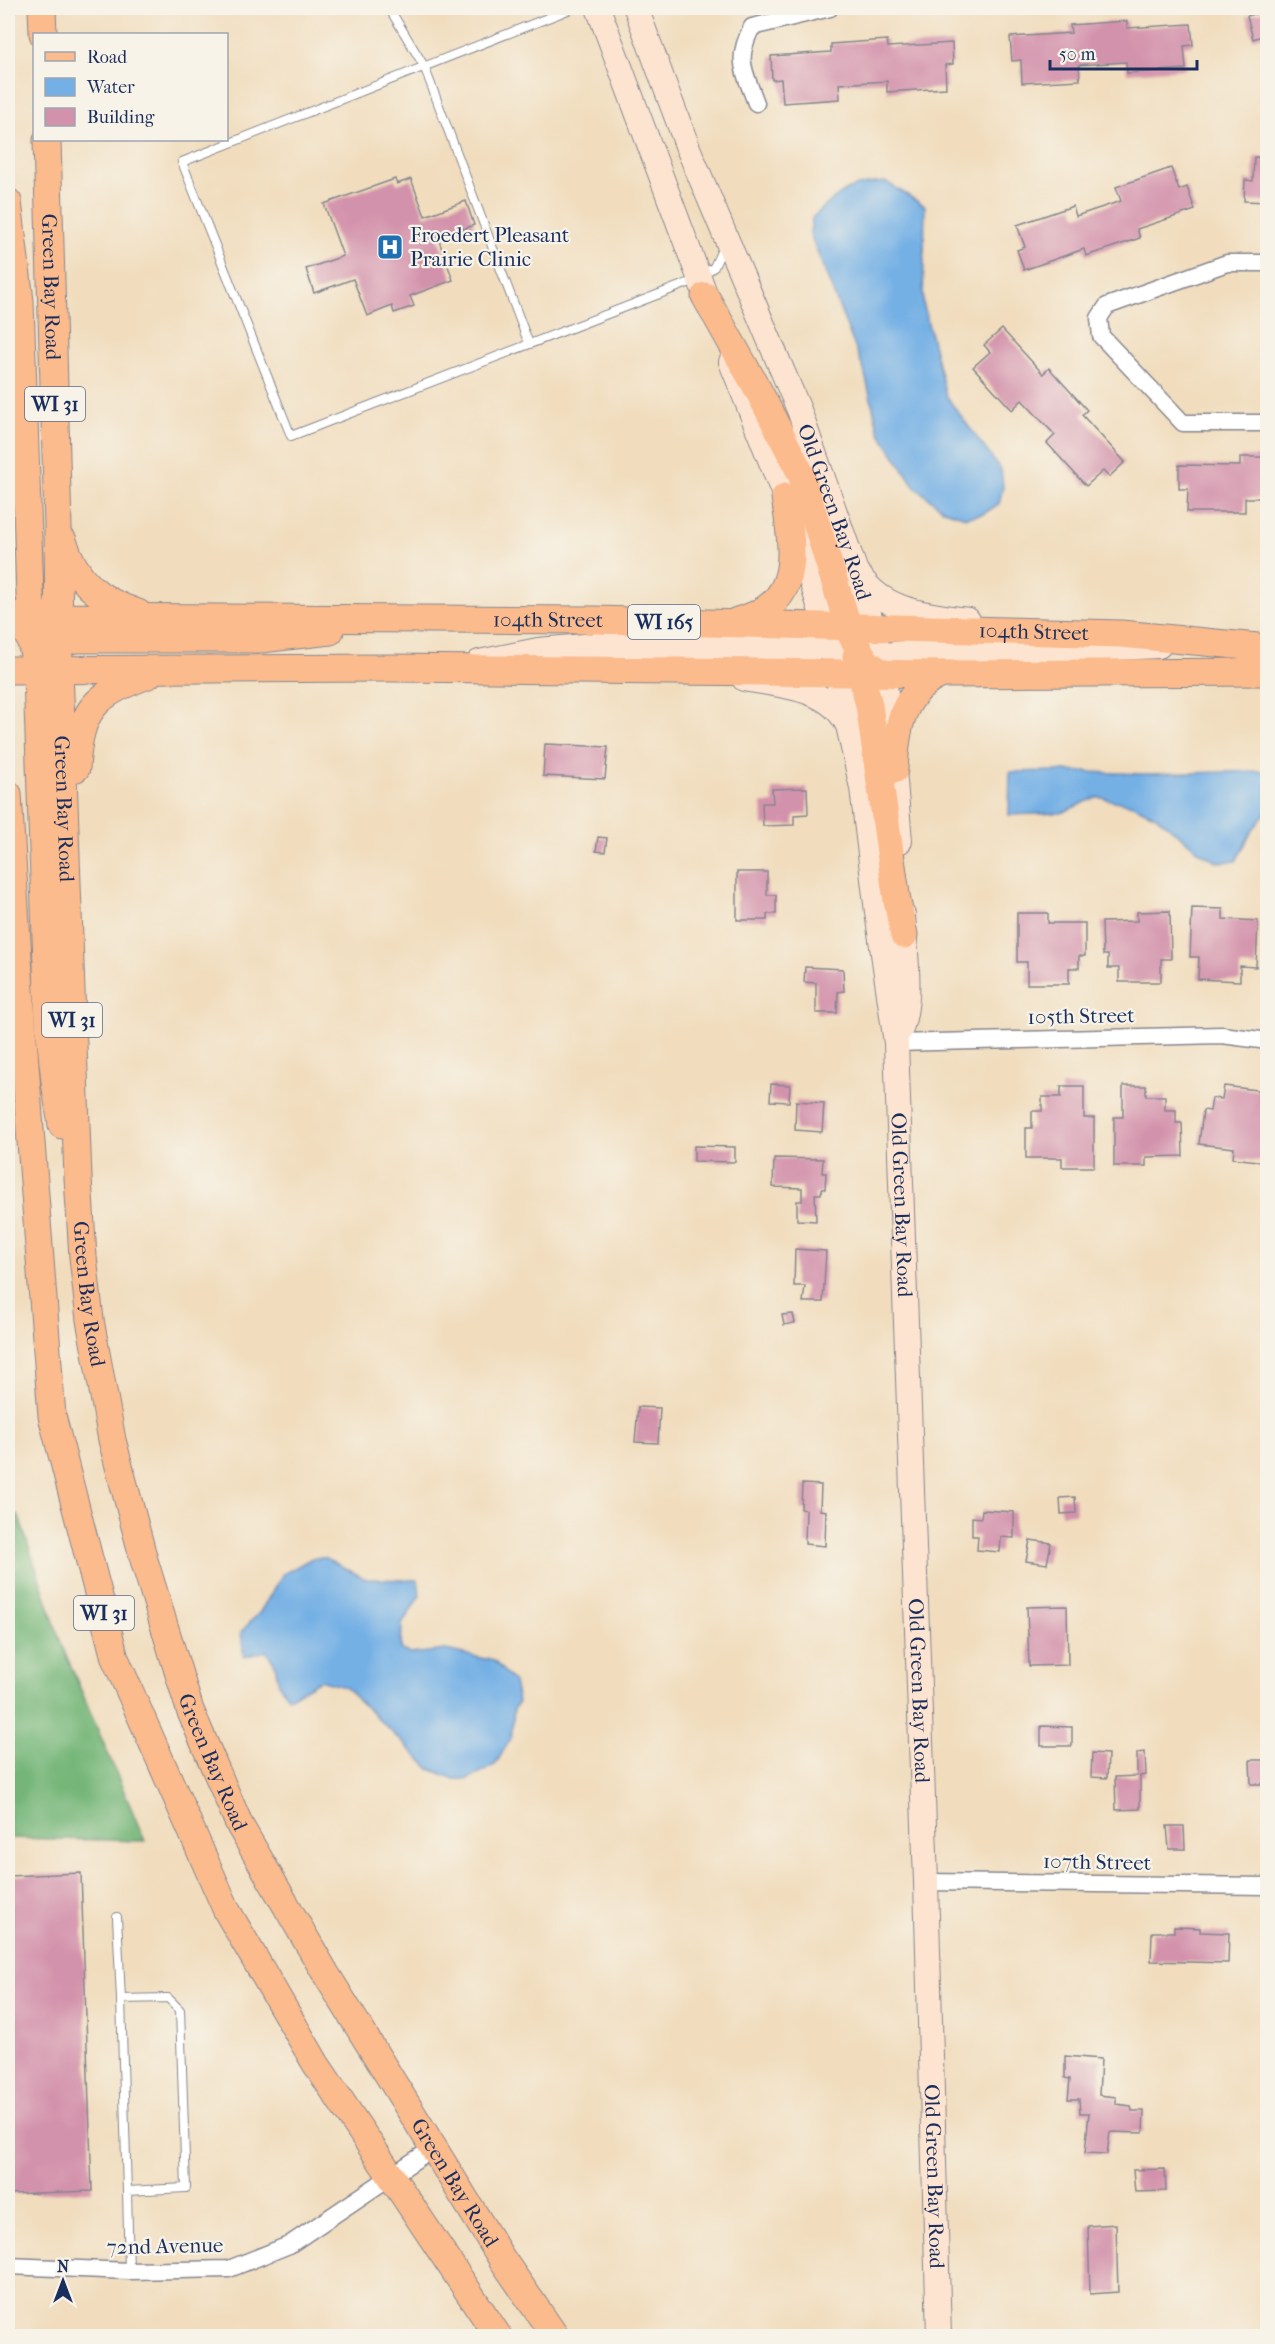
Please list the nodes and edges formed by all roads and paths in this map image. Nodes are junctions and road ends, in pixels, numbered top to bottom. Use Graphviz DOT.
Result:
graph roads {
  1 [pos="42,8"];
  2 [pos="400,8"];
  3 [pos="573,8"];
  4 [pos="598,8"];
  5 [pos="636,8"];
  6 [pos="830,8"];
  7 [pos="390,9"];
  8 [pos="43,33"];
  9 [pos="424,66"];
  10 [pos="756,103"];
  11 [pos="47,141"];
  12 [pos="8,202"];
  13 [pos="726,237"];
  14 [pos="1268,263"];
  15 [pos="702,287"];
  16 [pos="529,344"];
  17 [pos="1268,423"];
  18 [pos="785,497"];
  19 [pos="58,527"];
  20 [pos="855,568"];
  21 [pos="153,617"];
  22 [pos="417,618"];
  23 [pos="727,624"];
  24 [pos="1048,632"];
  25 [pos="34,638"];
  26 [pos="1204,642"];
  27 [pos="1268,648"];
  28 [pos="855,650"];
  29 [pos="8,660"];
  30 [pos="453,668"];
  31 [pos="163,669"];
  32 [pos="8,670"];
  33 [pos="716,671"];
  34 [pos="1268,672"];
  35 [pos="943,674"];
  36 [pos="850,730"];
  37 [pos="894,770"];
  38 [pos="8,794"];
  39 [pos="65,833"];
  40 [pos="904,935"];
  41 [pos="1268,1041"];
  42 [pos="896,1043"];
  43 [pos="80,1208"];
  44 [pos="926,1882"];
  45 [pos="1268,1886"];
  46 [pos="117,1917"];
  47 [pos="121,1999"];
  48 [pos="433,2148"];
  49 [pos="390,2178"];
  50 [pos="127,2191"];
  51 [pos="8,2266"];
  52 [pos="129,2271"];
  53 [pos="498,2337"];
  54 [pos="555,2337"];
  55 [pos="939,2337"];
  1 -- 8 [label="main road"];
  2 -- 7 [label="lane"];
  3 -- 9 [label="lane"];
  4 -- 15 [label="street, Old Green Bay Road"];
  5 -- 13 [label="street, Old Green Bay Road"];
  6 -- 10 [label="street"];
  7 -- 9 [label="lane"];
  9 -- 16 [label="lane"];
  9 -- 16 [label="lane"];
  11 -- 19 [label="main road, Green Bay Road / WI 31"];
  12 -- 25 [label="main road"];
  13 -- 15 [label="lane"];
  13 -- 20 [label="street, Old Green Bay Road"];
  14 -- 17 [label="street"];
  15 -- 16 [label="lane"];
  15 -- 18 [label="street, Old Green Bay Road"];
  15 -- 28 [label="main road"];
  18 -- 23 [label="main road"];
  18 -- 28 [label="street, Old Green Bay Road"];
  19 -- 21 [label="main road"];
  19 -- 25 [label="main road, Green Bay Road / WI 31"];
  20 -- 24 [label="street"];
  20 -- 28 [label="street, Old Green Bay Road"];
  21 -- 22 [label="main road, 104th Street / WI 165"];
  21 -- 25 [label="main road, 104th Street / WI 165"];
  22 -- 23 [label="main road, 104th Street / WI 165"];
  22 -- 25 [label="main road"];
  23 -- 28 [label="main road, 104th Street / WI 165"];
  24 -- 26 [label="main road, 104th Street / WI 165"];
  24 -- 28 [label="main road, 104th Street / WI 165"];
  25 -- 29 [label="main road"];
  25 -- 31 [label="main road, 104th Street / WI 165"];
  25 -- 32 [label="main road, 104th Street / WI 165"];
  25 -- 39 [label="main road, Green Bay Road / WI 31"];
  25 -- 43 [label="main road"];
  26 -- 27 [label="main road, 104th Street / WI 165"];
  26 -- 28 [label="street"];
  28 -- 30 [label="street"];
  28 -- 33 [label="main road, 104th Street / WI 165"];
  28 -- 35 [label="main road, 104th Street / WI 165"];
  28 -- 36 [label="street, Old Green Bay Road"];
  28 -- 37 [label="street, Old Green Bay Road"];
  28 -- 40 [label="main road"];
  30 -- 31 [label="main road, 104th Street / WI 165"];
  30 -- 33 [label="main road, 104th Street / WI 165"];
  31 -- 39 [label="main road"];
  33 -- 36 [label="street"];
  34 -- 35 [label="main road, 104th Street / WI 165"];
  35 -- 37 [label="main road"];
  36 -- 42 [label="street, Old Green Bay Road"];
  37 -- 40 [label="street, Old Green Bay Road"];
  38 -- 49 [label="main road, Green Bay Road / WI 31"];
  39 -- 43 [label="main road, Green Bay Road / WI 31"];
  40 -- 42 [label="street, Old Green Bay Road"];
  41 -- 42 [label="street, 105th Street"];
  42 -- 44 [label="street, Old Green Bay Road"];
  43 -- 48 [label="main road, Green Bay Road / WI 31"];
  44 -- 45 [label="street, 107th Street"];
  44 -- 55 [label="street, Old Green Bay Road"];
  46 -- 47 [label="lane"];
  47 -- 50 [label="lane"];
  47 -- 50 [label="lane"];
  48 -- 49 [label="street, 72nd Avenue"];
  48 -- 54 [label="main road, Green Bay Road / WI 31"];
  49 -- 52 [label="street, 72nd Avenue"];
  49 -- 53 [label="main road, Green Bay Road / WI 31"];
  50 -- 52 [label="lane"];
  51 -- 52 [label="street, 72nd Avenue"];
}
